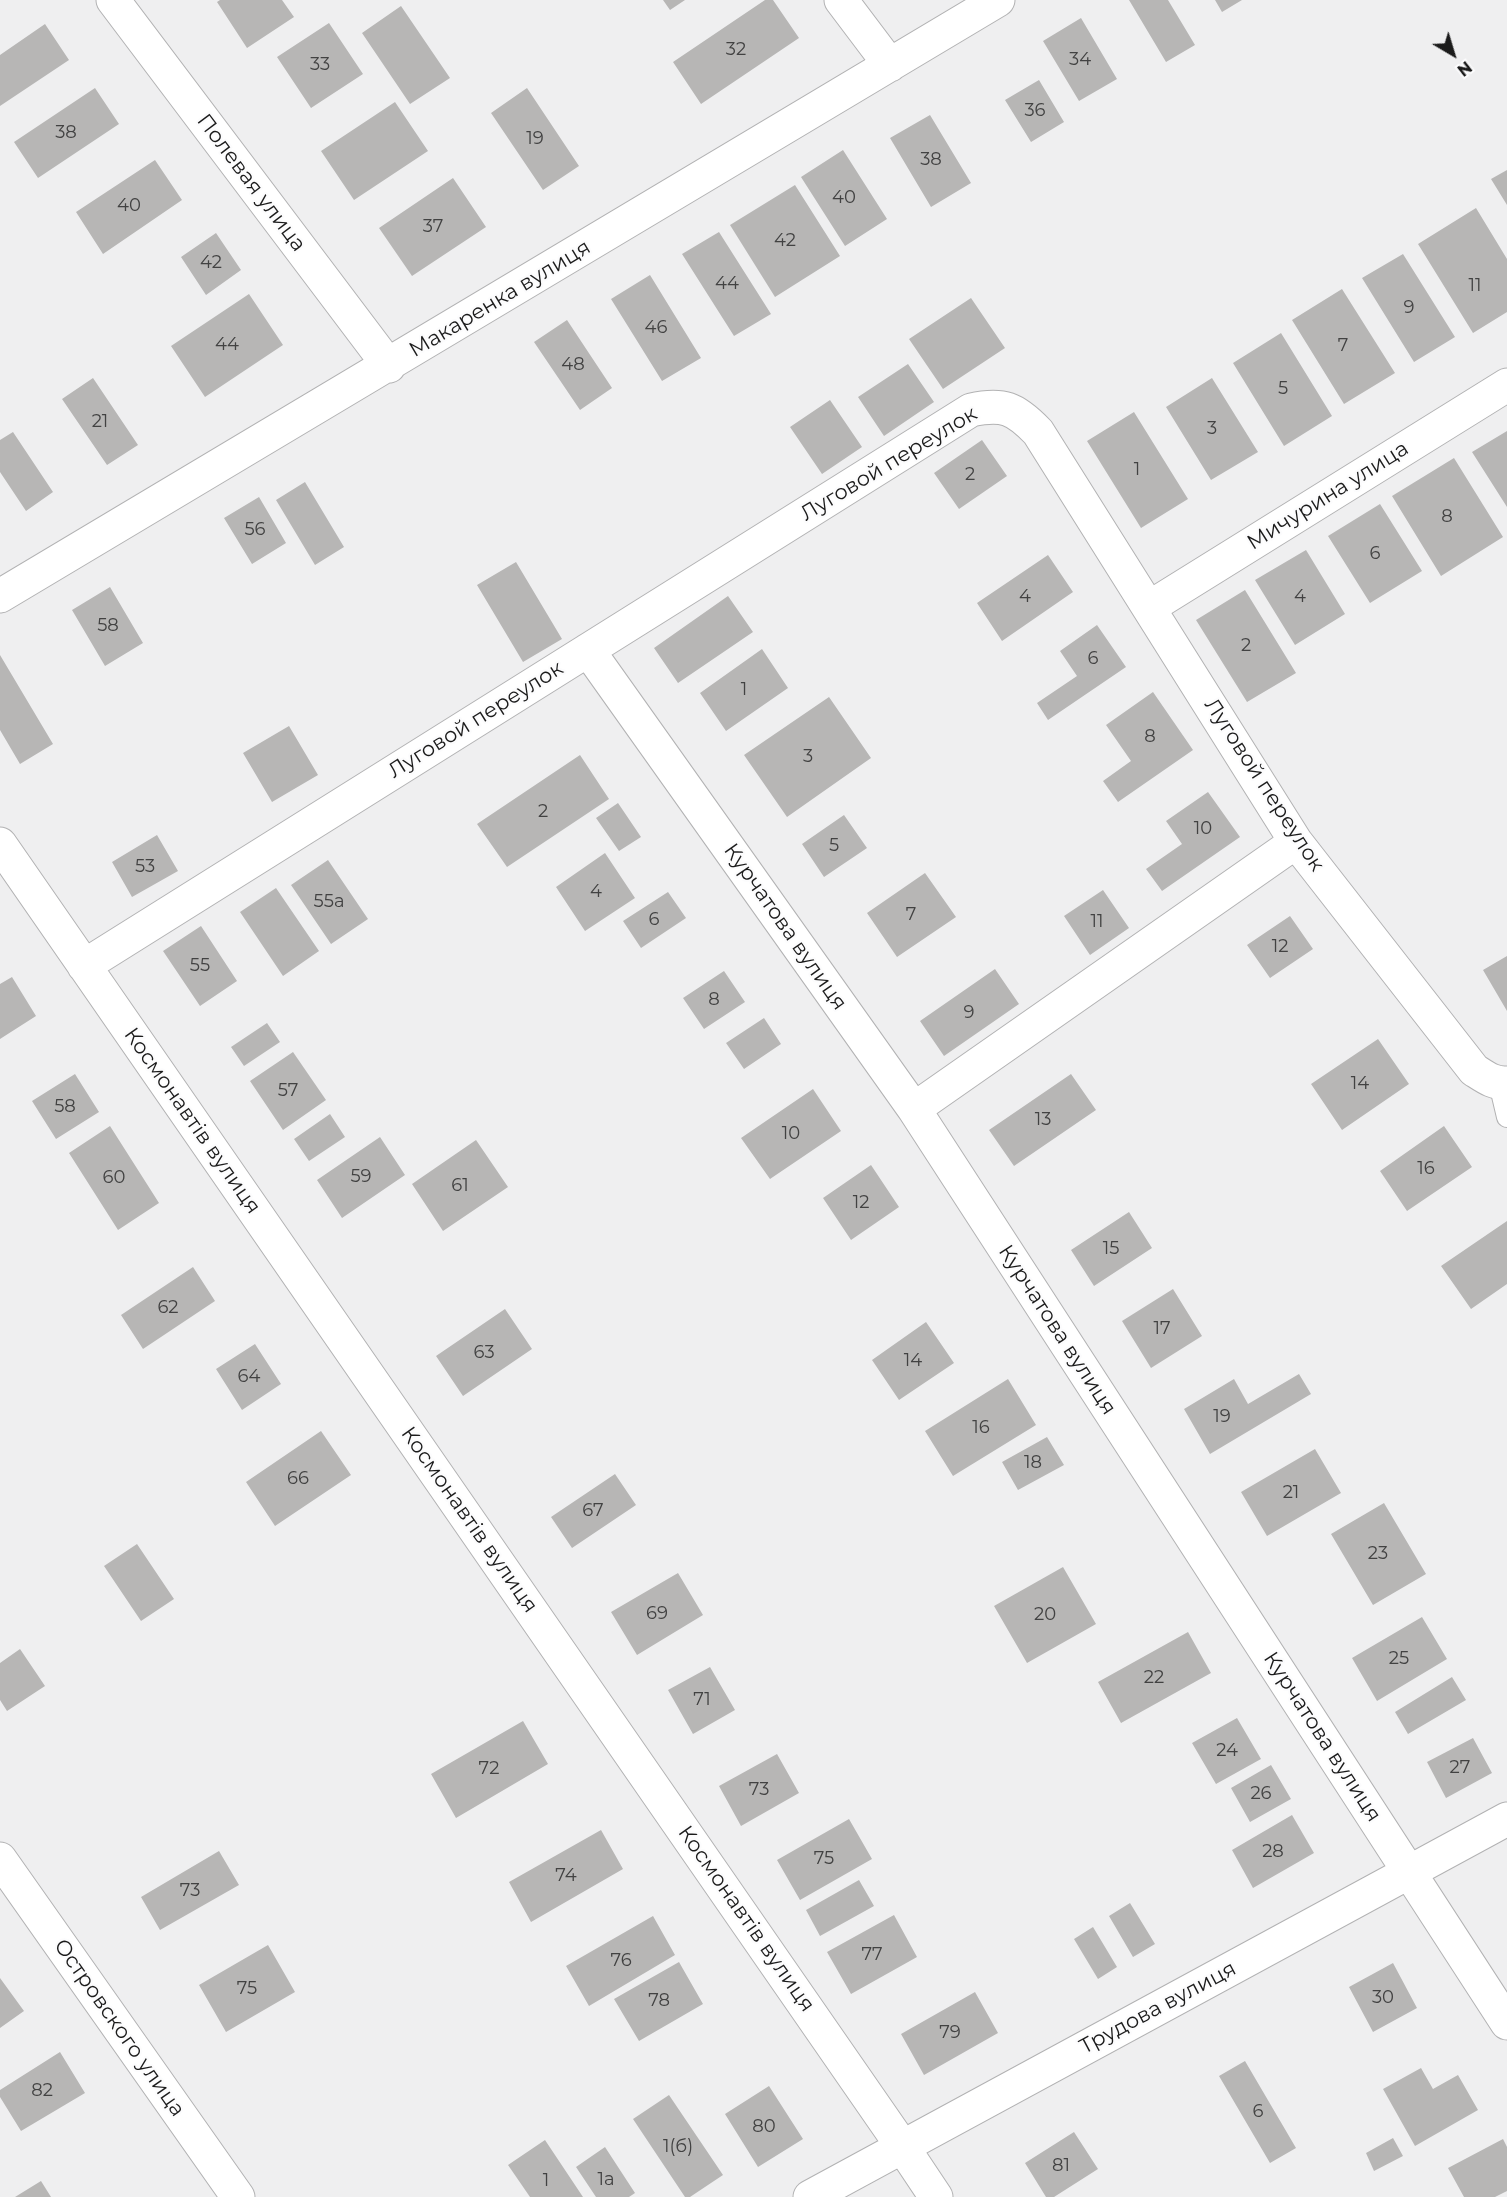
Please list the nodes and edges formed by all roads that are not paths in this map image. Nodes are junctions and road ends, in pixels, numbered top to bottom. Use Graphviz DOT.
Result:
graph roads {
  1 [pos="113,0"];
  2 [pos="841,0"];
  3 [pos="998,0"];
  4 [pos="890,65"];
  5 [pos="389,366"];
  6 [pos="1507,385"];
  7 [pos="0,596"];
  8 [pos="1149,607"];
  9 [pos="588,650"];
  10 [pos="1296,842"];
  11 [pos="0,844"];
  12 [pos="84,966"];
  13 [pos="1503,1083"];
  14 [pos="914,1109"];
  15 [pos="1507,1117"];
  16 [pos="1507,1819"];
  17 [pos="0,1859"];
  18 [pos="1410,1872"];
  19 [pos="1507,2023"];
  20 [pos="902,2146"];
  21 [pos="238,2197"];
  22 [pos="810,2197"];
  23 [pos="936,2197"];
  1 -- 5 [label="street, Полевая улица"];
  2 -- 4 [label="street"];
  3 -- 4 [label="street, Макаренка вулиця"];
  4 -- 5 [label="street, Макаренка вулиця"];
  5 -- 7 [label="street, Макаренка вулиця"];
  6 -- 8 [label="street, Мичурина улица"];
  8 -- 9 [label="street, Луговой переулок"];
  8 -- 10 [label="street, Луговой переулок"];
  9 -- 12 [label="street, Луговой переулок"];
  9 -- 14 [label="street, Курчатова вулиця"];
  10 -- 13 [label="street, Луговой переулок"];
  10 -- 14 [label="street"];
  11 -- 12 [label="street, Космонавтів вулиця"];
  12 -- 20 [label="street, Космонавтів вулиця"];
  13 -- 15 [label="lane"];
  14 -- 18 [label="street, Курчатова вулиця"];
  16 -- 18 [label="street, Трудова вулиця"];
  17 -- 21 [label="street, Островского улица"];
  18 -- 19 [label="street, Курчатова вулиця"];
  18 -- 20 [label="street, Трудова вулиця"];
  20 -- 22 [label="street, Трудова вулиця"];
  20 -- 23 [label="street, Космонавтів вулиця"];
}
